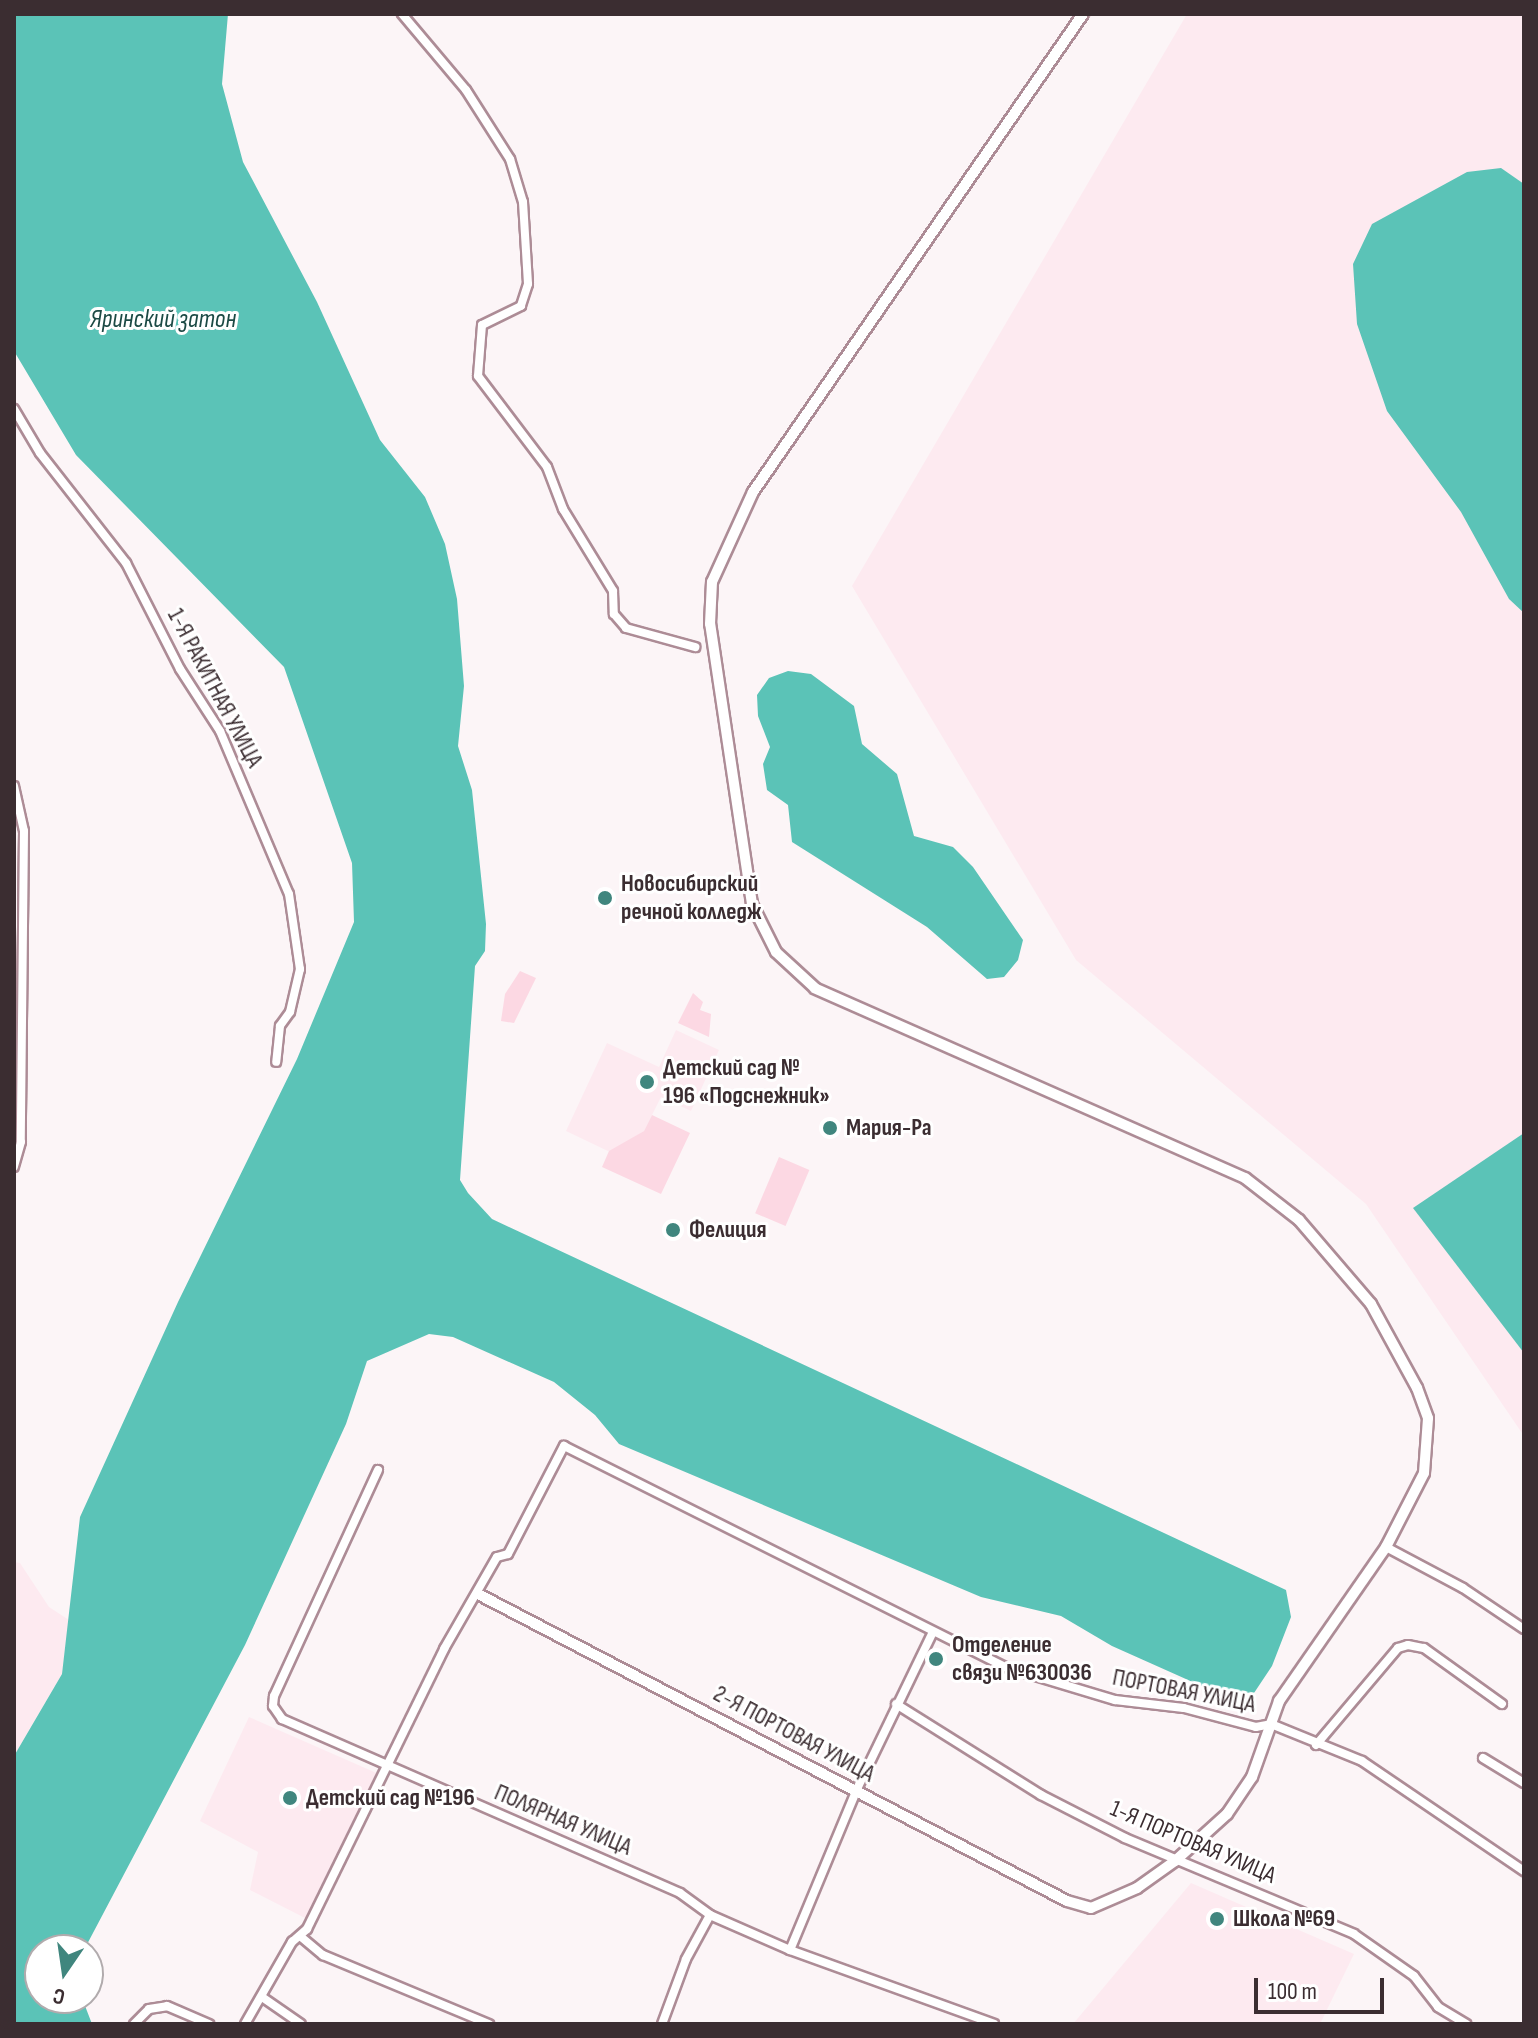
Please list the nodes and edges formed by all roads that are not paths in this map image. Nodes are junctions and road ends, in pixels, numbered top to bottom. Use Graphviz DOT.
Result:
graph roads {
  1 [pos="402,14"];
  2 [pos="1083,14"];
  3 [pos="14,409"];
  4 [pos="695,647"];
  5 [pos="14,786"];
  6 [pos="276,1062"];
  7 [pos="14,1167"];
  8 [pos="378,1470"];
  9 [pos="1386,1547"];
  10 [pos="478,1594"];
  11 [pos="1524,1629"];
  12 [pos="933,1632"];
  13 [pos="896,1704"];
  14 [pos="1502,1704"];
  15 [pos="1271,1724"];
  16 [pos="1316,1745"];
  17 [pos="1483,1758"];
  18 [pos="388,1766"];
  19 [pos="1524,1783"];
  20 [pos="857,1789"];
  21 [pos="1175,1861"];
  22 [pos="1524,1871"];
  23 [pos="710,1915"];
  24 [pos="300,1936"];
  25 [pos="790,1950"];
  26 [pos="262,1997"];
  27 [pos="134,2024"];
  28 [pos="209,2024"];
  29 [pos="245,2024"];
  30 [pos="301,2024"];
  31 [pos="489,2024"];
  32 [pos="662,2024"];
  33 [pos="994,2024"];
  34 [pos="1466,2024"];
  1 -- 4 [label="street"];
  2 -- 9 [label="street"];
  3 -- 6 [label="street, 1-Я РАКИТНАЯ УЛИЦА"];
  5 -- 7 [label="street"];
  8 -- 18 [label="street, ПОЛЯРНАЯ УЛИЦА"];
  9 -- 11 [label="street"];
  9 -- 15 [label="street"];
  10 -- 12 [label="street, ПОРТОВАЯ УЛИЦА"];
  10 -- 18 [label="street"];
  10 -- 20 [label="street, 2-Я ПОРТОВАЯ УЛИЦА"];
  12 -- 13 [label="street"];
  12 -- 15 [label="street, ПОРТОВАЯ УЛИЦА"];
  13 -- 20 [label="street"];
  13 -- 21 [label="street, 1-Я ПОРТОВАЯ УЛИЦА"];
  14 -- 16 [label="street"];
  15 -- 16 [label="street, ПОРТОВАЯ УЛИЦА"];
  15 -- 21 [label="street"];
  16 -- 22 [label="street, ПОРТОВАЯ УЛИЦА"];
  17 -- 19 [label="street"];
  18 -- 23 [label="street, ПОЛЯРНАЯ УЛИЦА"];
  18 -- 24 [label="street"];
  20 -- 21 [label="street, 2-Я ПОРТОВАЯ УЛИЦА"];
  20 -- 25 [label="street"];
  21 -- 34 [label="street, 1-Я ПОРТОВАЯ УЛИЦА"];
  23 -- 25 [label="street, ПОЛЯРНАЯ УЛИЦА"];
  23 -- 32 [label="street"];
  24 -- 26 [label="street"];
  24 -- 31 [label="street"];
  25 -- 33 [label="street, ПОЛЯРНАЯ УЛИЦА"];
  26 -- 29 [label="street"];
  26 -- 30 [label="street"];
  27 -- 28 [label="street"];
}
